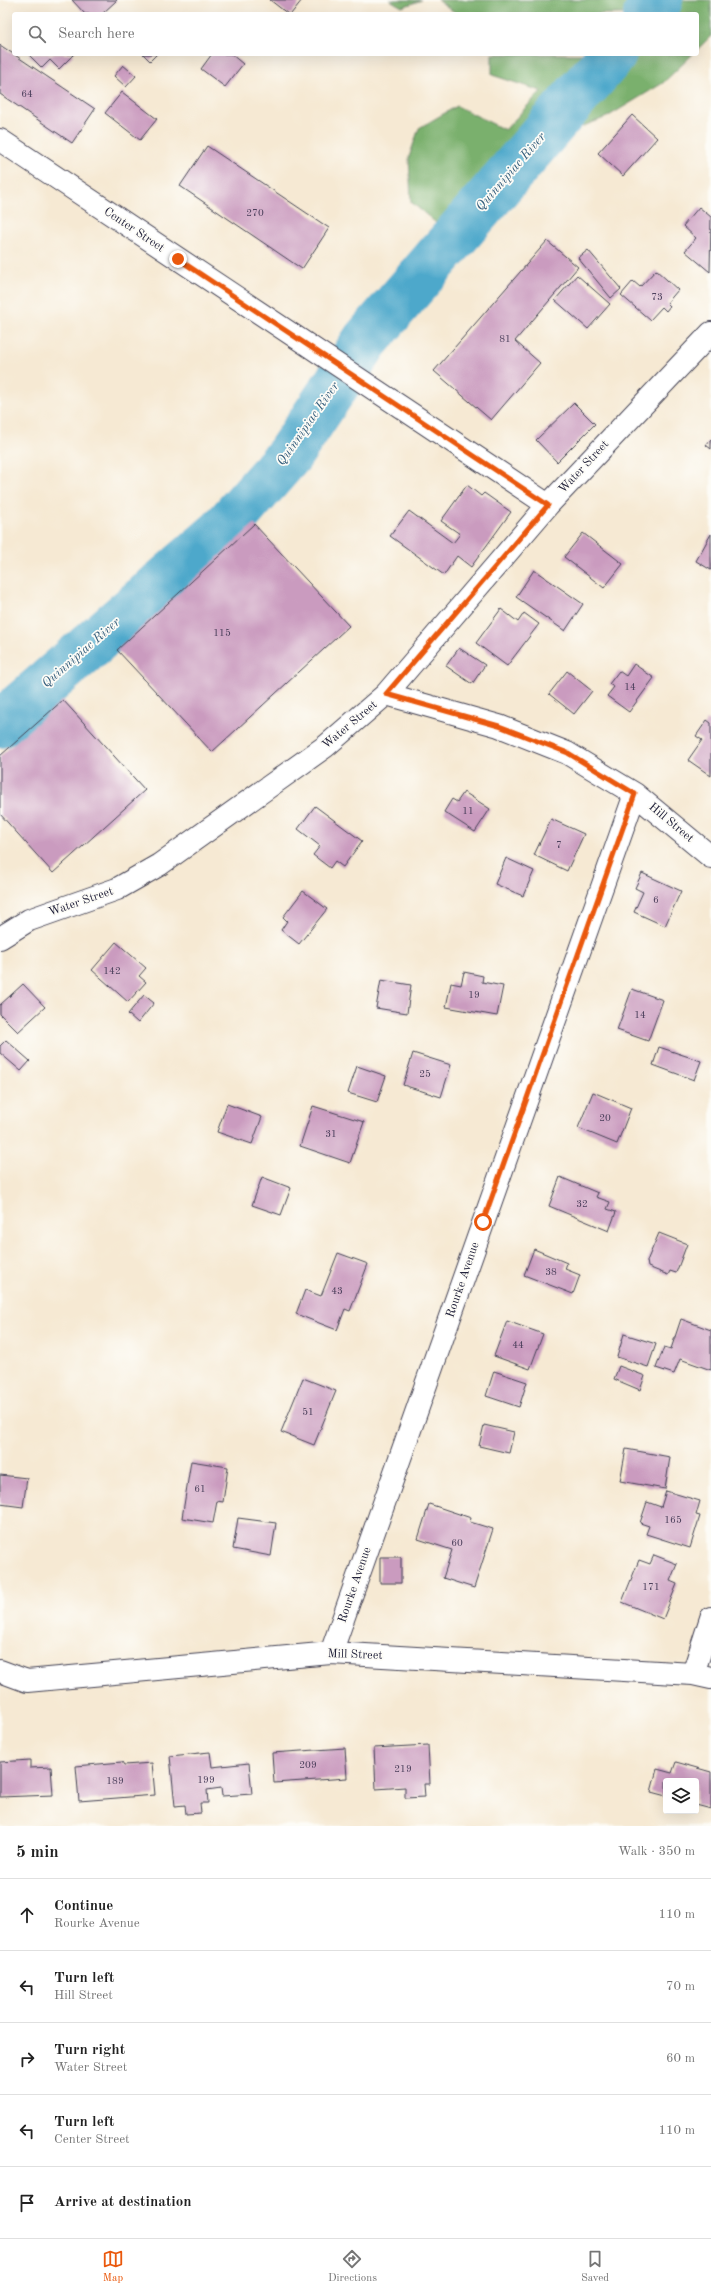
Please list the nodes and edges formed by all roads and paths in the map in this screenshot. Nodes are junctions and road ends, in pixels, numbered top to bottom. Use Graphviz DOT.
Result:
graph roads {
  1 [pos="0,140"];
  2 [pos="711,333"];
  3 [pos="548,505"];
  4 [pos="386,694"];
  5 [pos="635,794"];
  6 [pos="711,857"];
  7 [pos="0,938"];
  8 [pos="711,1618"];
  9 [pos="331,1653"];
  10 [pos="0,1671"];
  11 [pos="702,1676"];
  1 -- 3 [label="street, Center Street"];
  2 -- 3 [label="street, Water Street"];
  3 -- 4 [label="street, Water Street"];
  4 -- 5 [label="street, Hill Street"];
  4 -- 7 [label="street, Water Street"];
  5 -- 6 [label="street, Hill Street"];
  5 -- 9 [label="street, Rourke Avenue"];
  8 -- 11 [label="street"];
  9 -- 10 [label="street, Mill Street"];
  9 -- 11 [label="street, Mill Street"];
}
